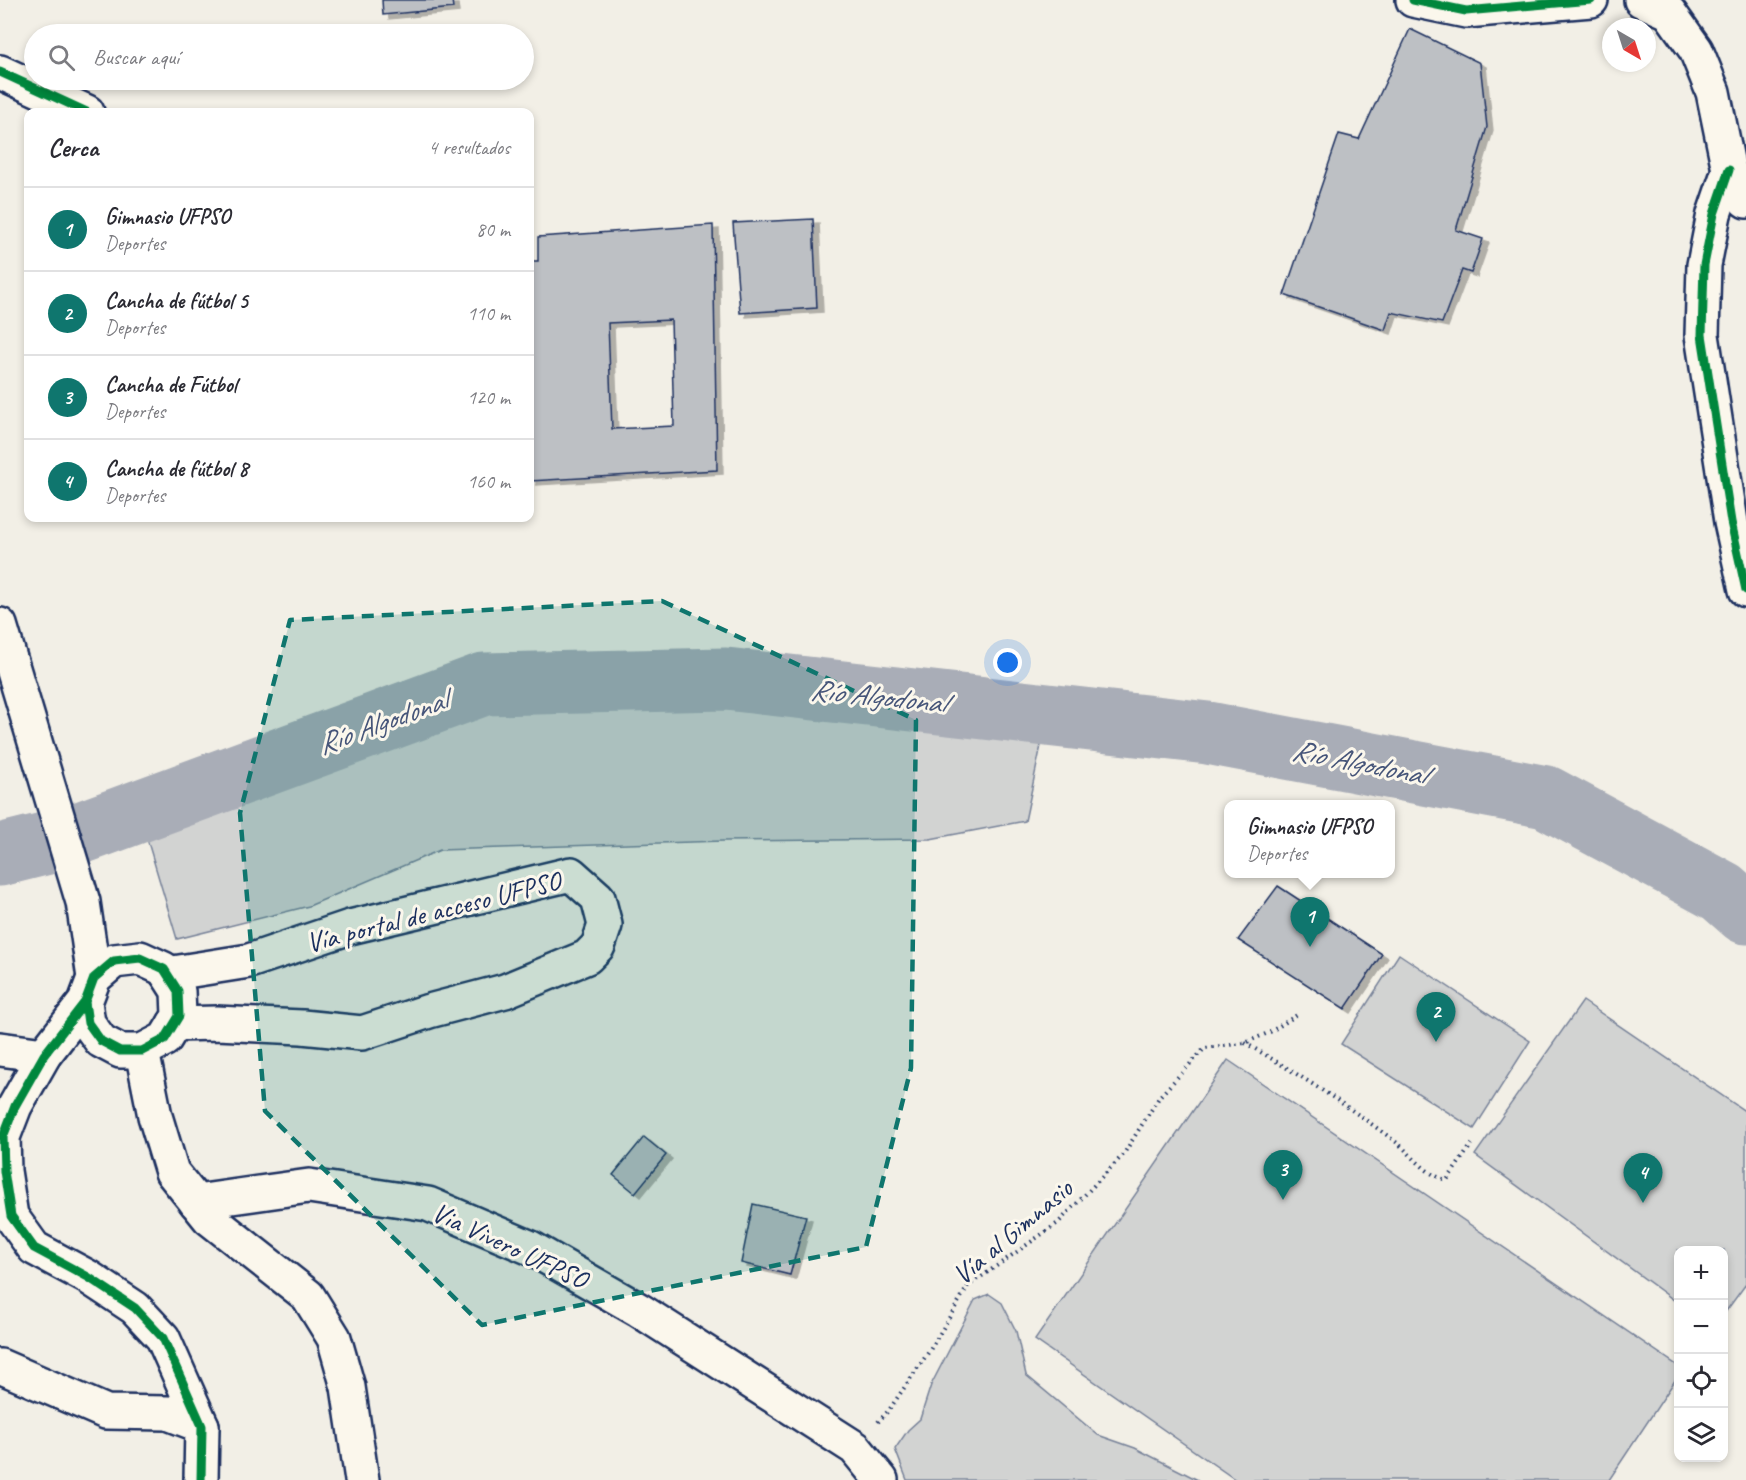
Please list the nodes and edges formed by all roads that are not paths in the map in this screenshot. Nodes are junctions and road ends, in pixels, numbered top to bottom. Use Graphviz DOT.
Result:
graph roads {
  1 [pos="1413,0"];
  2 [pos="1591,0"];
  3 [pos="1641,0"];
  4 [pos="0,72"];
  5 [pos="24,83"];
  6 [pos="39,90"];
  7 [pos="78,108"];
  8 [pos="1729,170"];
  9 [pos="1746,201"];
  10 [pos="1746,590"];
  11 [pos="0,625"];
  12 [pos="167,974"];
  13 [pos="89,990"];
  14 [pos="174,1024"];
  15 [pos="0,1049"];
  16 [pos="142,1051"];
  17 [pos="44,1055"];
  18 [pos="196,1202"];
  19 [pos="0,1366"];
  20 [pos="202,1426"];
  21 [pos="201,1480"];
  22 [pos="362,1480"];
  23 [pos="881,1480"];
  1 -- 2 [label="street"];
  3 -- 8 [label="street"];
  4 -- 5 [label="street"];
  6 -- 7 [label="street"];
  8 -- 9 [label="street"];
  8 -- 10 [label="street"];
  11 -- 13 [label="street"];
  12 -- 13 [label="street"];
  12 -- 14 [label="street"];
  12 -- 14 [label="street, Vía portal de acceso UFPSO"];
  13 -- 16 [label="street"];
  13 -- 17 [label="street"];
  14 -- 16 [label="street"];
  15 -- 17 [label="street"];
  16 -- 18 [label="street"];
  17 -- 20 [label="street"];
  18 -- 22 [label="street"];
  18 -- 23 [label="street, Via Vivero UFPSO"];
  19 -- 20 [label="street"];
  20 -- 21 [label="street"];
}
